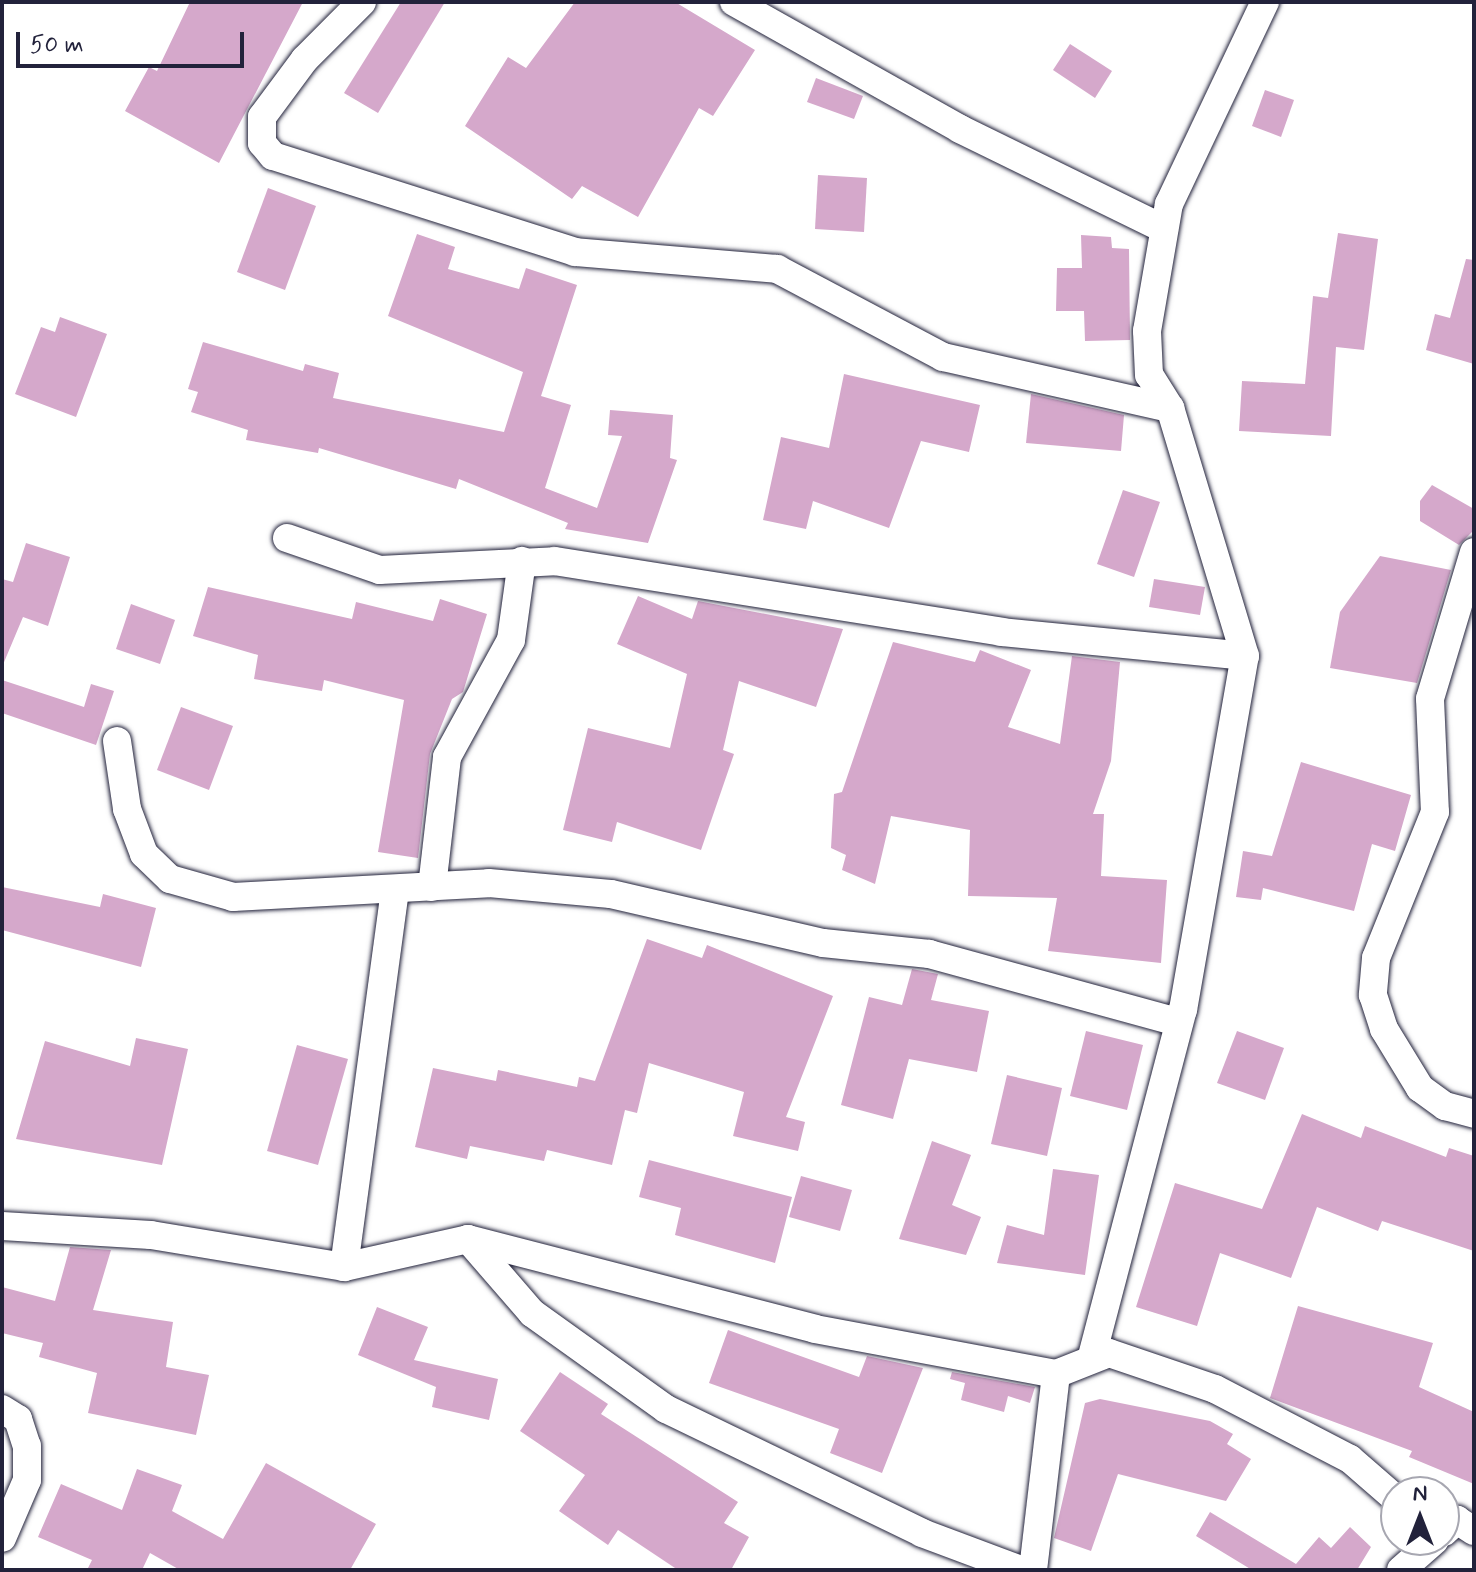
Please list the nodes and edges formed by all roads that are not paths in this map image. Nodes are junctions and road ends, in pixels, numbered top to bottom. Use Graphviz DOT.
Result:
graph roads {
  1 [pos="362,2"];
  2 [pos="734,2"];
  3 [pos="1265,2"];
  4 [pos="1164,229"];
  5 [pos="1170,408"];
  6 [pos="287,538"];
  7 [pos="1474,552"];
  8 [pos="522,561"];
  9 [pos="1245,656"];
  10 [pos="117,741"];
  11 [pos="432,887"];
  12 [pos="395,890"];
  13 [pos="1174,1021"];
  14 [pos="1474,1114"];
  15 [pos="2,1226"];
  16 [pos="468,1239"];
  17 [pos="344,1267"];
  18 [pos="1092,1356"];
  19 [pos="1056,1374"];
  20 [pos="2,1409"];
  21 [pos="1380,1485"];
  22 [pos="2,1538"];
  23 [pos="1417,1556"];
  24 [pos="1021,1570"];
  25 [pos="1033,1570"];
  26 [pos="1401,1570"];
  1 -- 5 [label="street"];
  2 -- 4 [label="street"];
  3 -- 4 [label="street"];
  4 -- 5 [label="street"];
  5 -- 9 [label="street"];
  6 -- 8 [label="street"];
  7 -- 14 [label="street"];
  8 -- 9 [label="street"];
  8 -- 11 [label="street"];
  9 -- 13 [label="street"];
  10 -- 12 [label="street"];
  11 -- 12 [label="street"];
  11 -- 13 [label="street"];
  12 -- 17 [label="street"];
  13 -- 18 [label="street"];
  15 -- 17 [label="street"];
  16 -- 17 [label="street"];
  16 -- 19 [label="street"];
  16 -- 24 [label="street"];
  18 -- 19 [label="street"];
  18 -- 21 [label="street"];
  19 -- 25 [label="street"];
  20 -- 22 [label="street"];
  23 -- 26 [label="street"];
}
